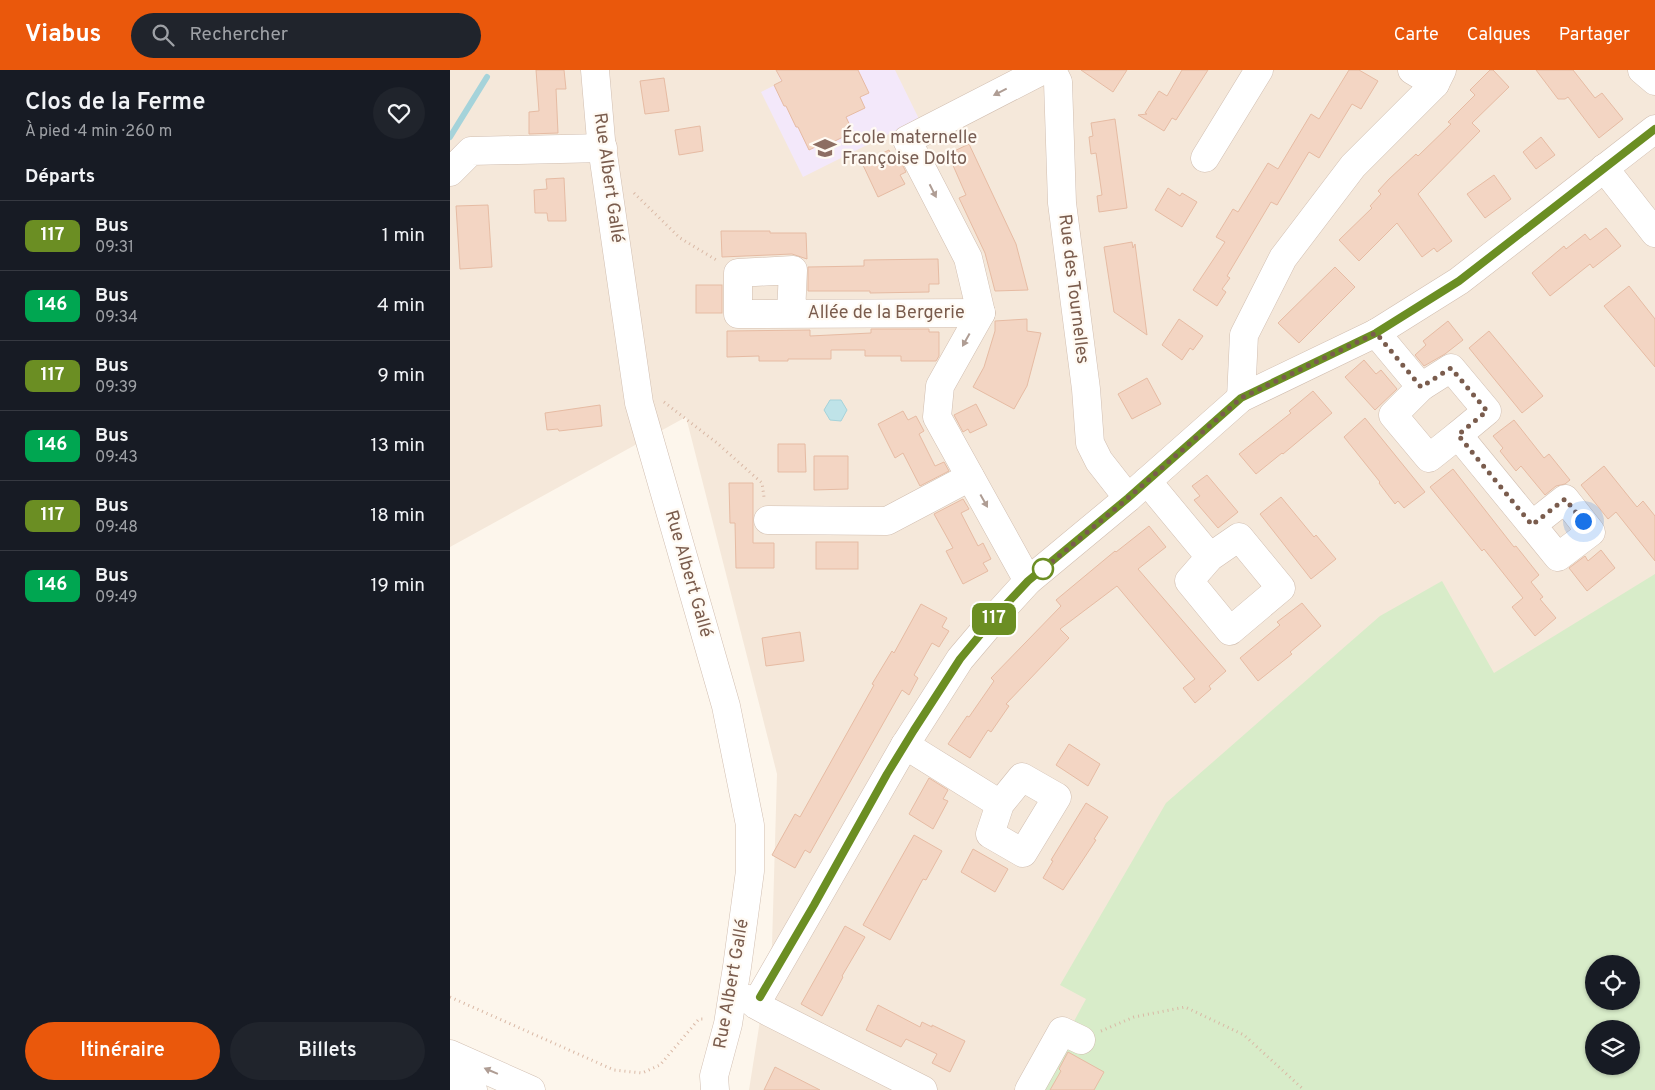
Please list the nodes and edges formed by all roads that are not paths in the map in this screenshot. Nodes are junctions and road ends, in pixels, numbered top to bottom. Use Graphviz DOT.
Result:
graph roads {
  1 [pos="595,70"];
  2 [pos="1259,70"];
  3 [pos="1642,70"];
  4 [pos="1054,73"];
  5 [pos="1430,75"];
  6 [pos="1655,81"];
  7 [pos="1655,129"];
  8 [pos="603,148"];
  9 [pos="1205,158"];
  10 [pos="1604,168"];
  11 [pos="450,172"];
  12 [pos="1655,233"];
  13 [pos="981,313"];
  14 [pos="791,314"];
  15 [pos="1376,333"];
  16 [pos="1421,387"];
  17 [pos="1241,398"];
  18 [pos="1458,435"];
  19 [pos="970,477"];
  20 [pos="1137,489"];
  21 [pos="768,520"];
  22 [pos="1532,525"];
  23 [pos="1210,557"];
  24 [pos="1028,581"];
  25 [pos="905,745"];
  26 [pos="1000,804"];
  27 [pos="742,1009"];
  28 [pos="1081,1040"];
  29 [pos="450,1054"];
  30 [pos="450,1079"];
  31 [pos="711,1085"];
  32 [pos="473,1090"];
  33 [pos="531,1090"];
  34 [pos="922,1090"];
  35 [pos="1029,1090"];
  1 -- 8 [label="street, Rue Albert Gallé"];
  2 -- 9 [label="street"];
  3 -- 6 [label="street"];
  4 -- 13 [label="street, one-way"];
  4 -- 20 [label="street, Rue des Tournelles"];
  5 -- 17 [label="street"];
  7 -- 10 [label="street"];
  8 -- 11 [label="street"];
  8 -- 27 [label="street, Rue Albert Gallé"];
  10 -- 12 [label="street"];
  10 -- 15 [label="street"];
  13 -- 14 [label="street, Allée de la Bergerie"];
  13 -- 19 [label="street, one-way"];
  14 -- 14 [label="street, Allée de la Bergerie"];
  15 -- 16 [label="street"];
  15 -- 17 [label="street"];
  16 -- 18 [label="street"];
  16 -- 18 [label="street"];
  17 -- 20 [label="street"];
  18 -- 22 [label="street"];
  19 -- 21 [label="street"];
  19 -- 24 [label="street, one-way"];
  20 -- 23 [label="street, Rue des Tournelles"];
  20 -- 24 [label="street"];
  24 -- 25 [label="street"];
  25 -- 26 [label="street"];
  25 -- 27 [label="street"];
  27 -- 31 [label="street, Rue Albert Gallé"];
  27 -- 34 [label="street"];
  28 -- 35 [label="street"];
  33 -- 29 [label="street, one-way"];
  30 -- 32 [label="street"];
}
